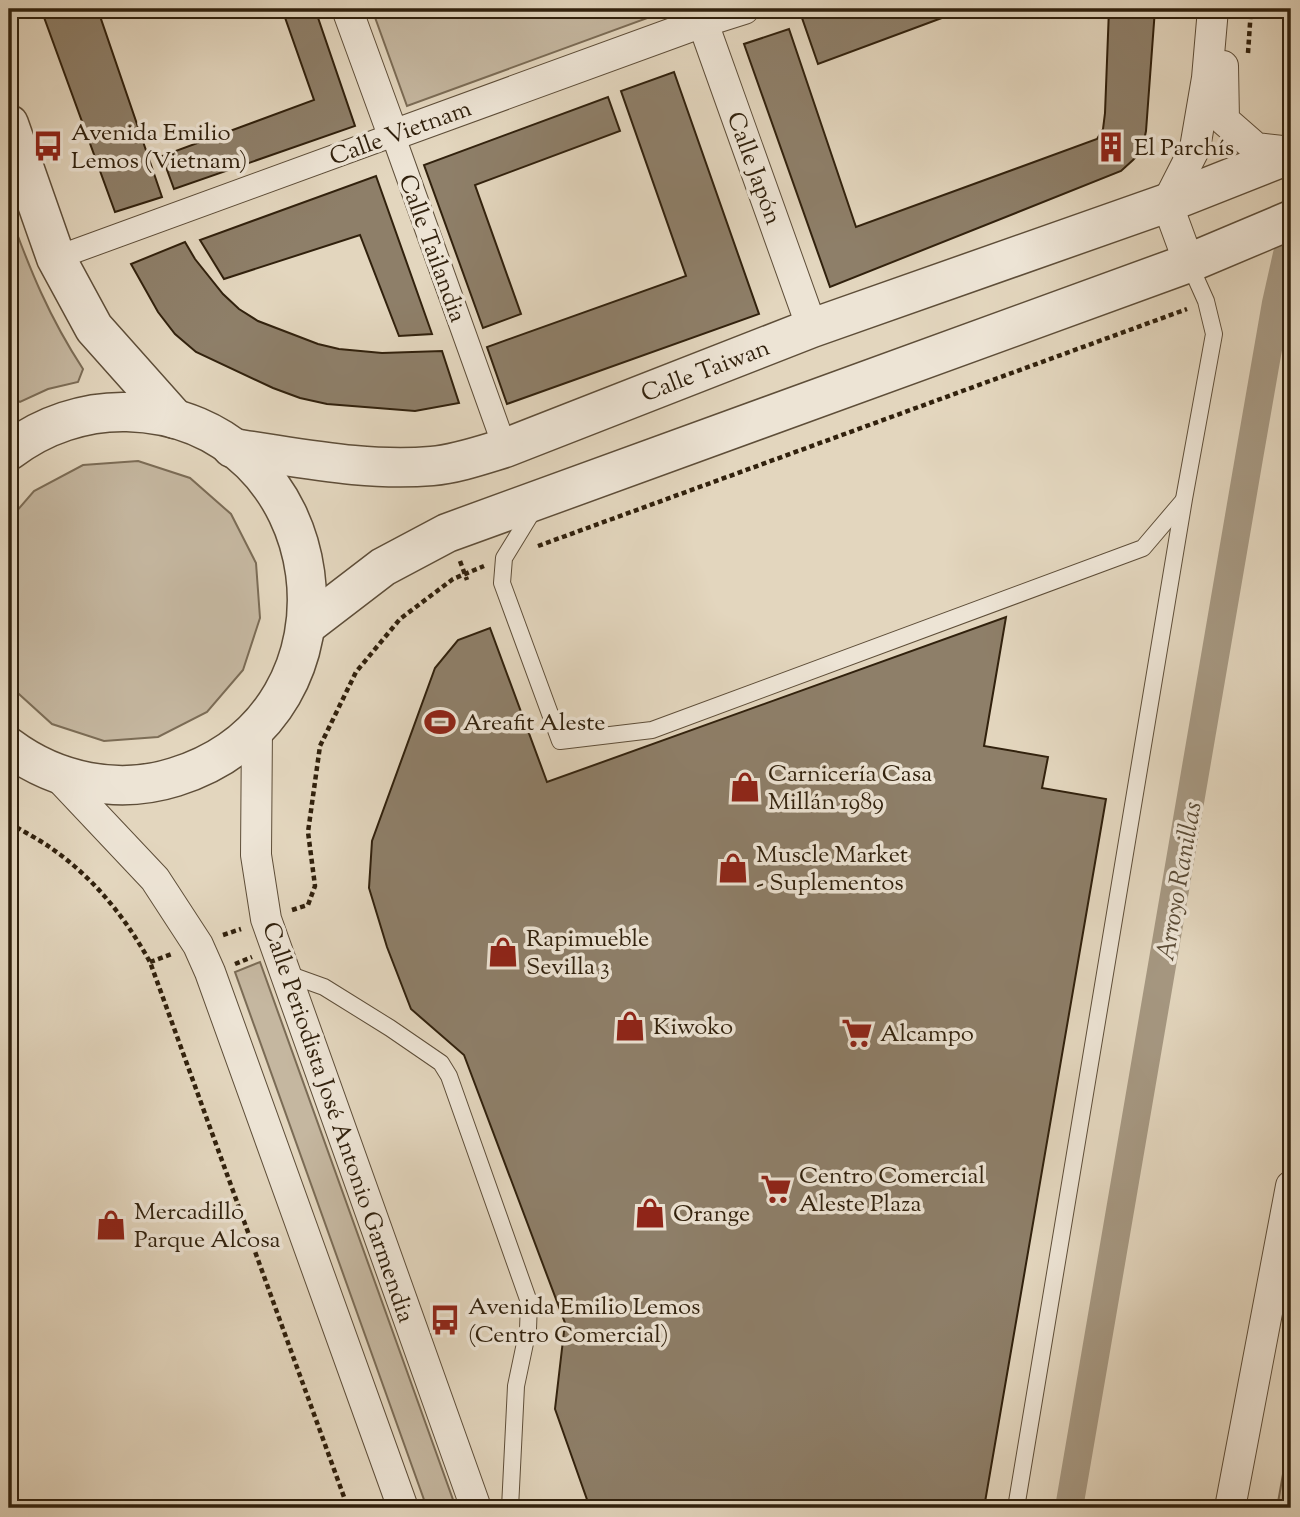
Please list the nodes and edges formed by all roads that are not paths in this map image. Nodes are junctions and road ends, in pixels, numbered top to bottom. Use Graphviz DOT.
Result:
graph roads {
  1 [pos="347,9"];
  2 [pos="744,9"];
  3 [pos="1213,9"];
  4 [pos="1221,9"];
  5 [pos="700,15"];
  6 [pos="9,124"];
  7 [pos="393,135"];
  8 [pos="1291,153"];
  9 [pos="1167,203"];
  10 [pos="1291,220"];
  11 [pos="56,258"];
  12 [pos="1189,263"];
  13 [pos="812,328"];
  14 [pos="175,419"];
  15 [pos="505,447"];
  16 [pos="232,448"];
  17 [pos="9,451"];
  18 [pos="540,499"];
  19 [pos="1184,499"];
  20 [pos="306,626"];
  21 [pos="257,726"];
  22 [pos="13,752"];
  23 [pos="55,773"];
  24 [pos="285,973"];
  25 [pos="1291,1186"];
  26 [pos="403,1508"];
  27 [pos="475,1508"];
  28 [pos="510,1508"];
  29 [pos="1016,1508"];
  30 [pos="1230,1508"];
  1 -- 7 [label="street, Calle Tailandia"];
  2 -- 5 [label="street, Calle Vietnam"];
  3 -- 9 [label="street"];
  4 -- 8 [label="street"];
  5 -- 7 [label="street, Calle Vietnam"];
  5 -- 13 [label="street, Calle Japón"];
  6 -- 11 [label="street"];
  7 -- 11 [label="street, Calle Vietnam"];
  7 -- 15 [label="street, Calle Tailandia"];
  8 -- 9 [label="street, Calle Taiwan"];
  9 -- 12 [label="street"];
  9 -- 13 [label="street, Calle Taiwan"];
  10 -- 12 [label="street"];
  11 -- 14 [label="street"];
  12 -- 18 [label="street"];
  12 -- 19 [label="lane"];
  13 -- 15 [label="street, Calle Taiwan"];
  14 -- 16 [label="street"];
  14 -- 17 [label="street"];
  15 -- 16 [label="street, Calle Taiwan"];
  16 -- 20 [label="street"];
  18 -- 19 [label="lane"];
  18 -- 20 [label="street"];
  19 -- 29 [label="lane"];
  20 -- 21 [label="street"];
  21 -- 23 [label="street"];
  21 -- 24 [label="street, Calle Periodista José Antonio Garmendia"];
  22 -- 23 [label="street"];
  23 -- 26 [label="street"];
  24 -- 27 [label="street, Calle Periodista José Antonio Garmendia"];
  24 -- 28 [label="lane"];
  25 -- 30 [label="street"];
}
